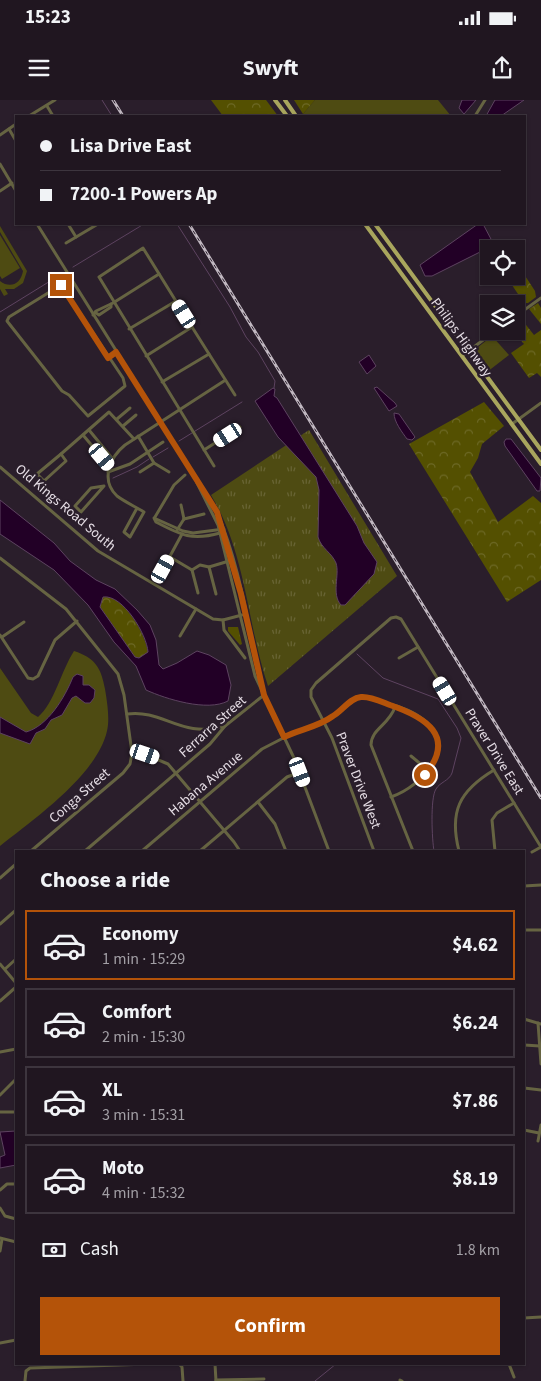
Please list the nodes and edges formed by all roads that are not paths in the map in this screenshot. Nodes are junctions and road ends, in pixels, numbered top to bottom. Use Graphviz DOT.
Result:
graph roads {
  1 [pos="55,100"];
  2 [pos="275,100"];
  3 [pos="285,100"];
  4 [pos="485,100"];
  5 [pos="47,106"];
  6 [pos="31,115"];
  7 [pos="52,115"];
  8 [pos="285,115"];
  9 [pos="295,115"];
  10 [pos="476,115"];
  11 [pos="15,125"];
  12 [pos="9,129"];
  13 [pos="0,135"];
  14 [pos="15,138"];
  15 [pos="0,164"];
  16 [pos="12,183"];
  17 [pos="15,189"];
  18 [pos="0,190"];
  19 [pos="38,225"];
  20 [pos="69,225"];
  21 [pos="96,225"];
  22 [pos="366,225"];
  23 [pos="376,225"];
  24 [pos="76,237"];
  25 [pos="66,242"];
  26 [pos="159,274"];
  27 [pos="541,298"];
  28 [pos="176,301"];
  29 [pos="112,303"];
  30 [pos="525,310"];
  31 [pos="95,314"];
  32 [pos="443,316"];
  33 [pos="437,321"];
  34 [pos="192,328"];
  35 [pos="130,329"];
  36 [pos="484,340"];
  37 [pos="469,351"];
  38 [pos="116,352"];
  39 [pos="209,354"];
  40 [pos="146,356"];
  41 [pos="462,356"];
  42 [pos="108,358"];
  43 [pos="224,381"];
  44 [pos="162,382"];
  45 [pos="235,395"];
  46 [pos="541,403"];
  47 [pos="130,408"];
  48 [pos="179,409"];
  49 [pos="136,415"];
  50 [pos="118,419"];
  51 [pos="519,420"];
  52 [pos="160,422"];
  53 [pos="512,424"];
  54 [pos="123,426"];
  55 [pos="240,427"];
  56 [pos="89,430"];
  57 [pos="83,435"];
  58 [pos="138,436"];
  59 [pos="134,439"];
  60 [pos="163,442"];
  61 [pos="204,450"];
  62 [pos="541,450"];
  63 [pos="148,452"];
  64 [pos="60,454"];
  65 [pos="112,458"];
  66 [pos="154,463"];
  67 [pos="541,464"];
  68 [pos="109,466"];
  69 [pos="214,466"];
  70 [pos="0,467"];
  71 [pos="108,472"];
  72 [pos="140,472"];
  73 [pos="169,472"];
  74 [pos="190,472"];
  75 [pos="185,475"];
  76 [pos="109,481"];
  77 [pos="104,486"];
  78 [pos="181,505"];
  79 [pos="138,508"];
  80 [pos="204,514"];
  81 [pos="184,519"];
  82 [pos="224,530"];
  83 [pos="177,531"];
  84 [pos="219,532"];
  85 [pos="182,533"];
  86 [pos="170,557"];
  87 [pos="0,558"];
  88 [pos="232,560"];
  89 [pos="227,562"];
  90 [pos="209,567"];
  91 [pos="163,569"];
  92 [pos="192,570"];
  93 [pos="198,593"];
  94 [pos="216,594"];
  95 [pos="196,609"];
  96 [pos="244,614"];
  97 [pos="223,620"];
  98 [pos="77,621"];
  99 [pos="24,622"];
  100 [pos="1,636"];
  101 [pos="180,636"];
  102 [pos="418,647"];
  103 [pos="245,658"];
  104 [pos="399,658"];
  105 [pos="311,690"];
  106 [pos="264,695"];
  107 [pos="395,707"];
  108 [pos="127,714"];
  109 [pos="324,722"];
  110 [pos="225,726"];
  111 [pos="284,737"];
  112 [pos="132,749"];
  113 [pos="411,756"];
  114 [pos="494,770"];
  115 [pos="429,771"];
  116 [pos="300,772"];
  117 [pos="176,773"];
  118 [pos="391,797"];
  119 [pos="200,802"];
  120 [pos="258,802"];
  121 [pos="514,803"];
  122 [pos="224,830"];
  123 [pos="541,847"];
  124 [pos="32,850"];
  125 [pos="86,850"];
  126 [pos="143,850"];
  127 [pos="201,850"];
  128 [pos="239,850"];
  129 [pos="286,850"];
  130 [pos="329,850"];
  131 [pos="374,850"];
  132 [pos="413,850"];
  133 [pos="460,850"];
  134 [pos="495,850"];
  135 [pos="532,852"];
  136 [pos="15,865"];
  137 [pos="0,878"];
  138 [pos="541,884"];
  139 [pos="525,886"];
  140 [pos="15,911"];
  141 [pos="0,924"];
  142 [pos="525,930"];
  143 [pos="541,930"];
  144 [pos="15,960"];
  145 [pos="0,964"];
  146 [pos="4,969"];
  147 [pos="15,982"];
  148 [pos="15,988"];
  149 [pos="0,1001"];
  150 [pos="525,1019"];
  151 [pos="540,1024"];
  152 [pos="525,1045"];
  153 [pos="540,1046"];
  154 [pos="15,1049"];
  155 [pos="0,1052"];
  156 [pos="541,1064"];
  157 [pos="15,1080"];
  158 [pos="525,1088"];
  159 [pos="541,1090"];
  160 [pos="0,1095"];
  161 [pos="0,1112"];
  162 [pos="15,1112"];
  163 [pos="541,1125"];
  164 [pos="525,1130"];
  165 [pos="539,1132"];
  166 [pos="538,1141"];
  167 [pos="15,1184"];
  168 [pos="0,1190"];
  169 [pos="0,1208"];
  170 [pos="15,1219"];
  171 [pos="1,1238"];
  172 [pos="15,1242"];
  173 [pos="0,1252"];
  174 [pos="541,1317"];
  175 [pos="525,1318"];
  176 [pos="15,1340"];
  177 [pos="0,1342"];
  178 [pos="120,1365"];
  179 [pos="180,1365"];
  180 [pos="215,1365"];
  181 [pos="509,1365"];
  182 [pos="514,1377"];
  183 [pos="264,1379"];
  184 [pos="25,1381"];
  185 [pos="183,1381"];
  186 [pos="216,1381"];
  1 -- 5 [label="street"];
  2 -- 8 [label="main road"];
  3 -- 9 [label="main road"];
  4 -- 10 [label="street"];
  5 -- 6 [label="street"];
  5 -- 7 [label="street"];
  11 -- 12 [label="street"];
  12 -- 13 [label="street"];
  12 -- 14 [label="street"];
  15 -- 16 [label="street"];
  16 -- 17 [label="street"];
  16 -- 18 [label="street"];
  19 -- 31 [label="street"];
  20 -- 24 [label="street"];
  21 -- 24 [label="street"];
  22 -- 33 [label="main road, Philips Highway"];
  23 -- 32 [label="main road, Philips Highway"];
  24 -- 25 [label="street"];
  26 -- 28 [label="street"];
  26 -- 29 [label="street"];
  26 -- 29 [label="street"];
  27 -- 30 [label="street"];
  28 -- 34 [label="street"];
  28 -- 35 [label="street"];
  29 -- 31 [label="street"];
  29 -- 35 [label="street"];
  31 -- 38 [label="street"];
  32 -- 33 [label="main road"];
  32 -- 37 [label="main road, Philips Highway"];
  33 -- 41 [label="main road, Philips Highway"];
  34 -- 39 [label="street"];
  34 -- 40 [label="street"];
  35 -- 40 [label="street"];
  36 -- 37 [label="street"];
  37 -- 41 [label="street"];
  37 -- 51 [label="main road, Philips Highway"];
  38 -- 42 [label="street"];
  38 -- 52 [label="street"];
  39 -- 43 [label="street"];
  39 -- 44 [label="street"];
  40 -- 44 [label="street"];
  41 -- 53 [label="main road, Philips Highway"];
  42 -- 42 [label="street"];
  43 -- 45 [label="street"];
  43 -- 48 [label="street"];
  44 -- 48 [label="street"];
  46 -- 51 [label="street"];
  47 -- 50 [label="street"];
  48 -- 52 [label="street"];
  48 -- 61 [label="street"];
  49 -- 54 [label="street"];
  50 -- 54 [label="street"];
  50 -- 56 [label="street"];
  51 -- 53 [label="street"];
  51 -- 62 [label="main road, Philips Highway"];
  52 -- 58 [label="street"];
  52 -- 74 [label="street"];
  53 -- 67 [label="main road, Philips Highway"];
  54 -- 59 [label="street"];
  55 -- 61 [label="street"];
  56 -- 57 [label="street"];
  56 -- 65 [label="street"];
  57 -- 64 [label="street"];
  57 -- 68 [label="street"];
  58 -- 59 [label="street"];
  58 -- 63 [label="street"];
  59 -- 65 [label="street"];
  60 -- 63 [label="street"];
  61 -- 69 [label="street"];
  63 -- 66 [label="street"];
  63 -- 71 [label="street"];
  64 -- 64 [label="street"];
  65 -- 68 [label="street"];
  66 -- 72 [label="street"];
  66 -- 73 [label="street"];
  68 -- 71 [label="street"];
  70 -- 95 [label="street, Old Kings Road South"];
  71 -- 76 [label="street"];
  74 -- 82 [label="street"];
  74 -- 84 [label="street"];
  75 -- 83 [label="street"];
  76 -- 77 [label="street"];
  76 -- 79 [label="street"];
  77 -- 77 [label="street"];
  78 -- 81 [label="street"];
  79 -- 79 [label="street"];
  80 -- 81 [label="street"];
  81 -- 83 [label="street"];
  82 -- 84 [label="street"];
  82 -- 88 [label="street"];
  83 -- 85 [label="street"];
  84 -- 85 [label="street"];
  84 -- 89 [label="street"];
  85 -- 86 [label="street"];
  86 -- 91 [label="street"];
  86 -- 92 [label="street"];
  87 -- 98 [label="street"];
  88 -- 89 [label="street"];
  88 -- 96 [label="street"];
  89 -- 90 [label="street"];
  89 -- 96 [label="street"];
  90 -- 92 [label="street"];
  90 -- 94 [label="street"];
  92 -- 93 [label="street"];
  95 -- 97 [label="street, Old Kings Road South"];
  95 -- 101 [label="street"];
  96 -- 97 [label="street"];
  96 -- 106 [label="street"];
  97 -- 103 [label="street"];
  98 -- 100 [label="street"];
  98 -- 108 [label="street"];
  99 -- 100 [label="street"];
  102 -- 104 [label="street"];
  102 -- 105 [label="street, Praver Drive East"];
  102 -- 114 [label="street, Praver Drive East"];
  105 -- 109 [label="street, Praver Drive West"];
  106 -- 110 [label="street, Ferrarra Street"];
  106 -- 111 [label="street"];
  107 -- 109 [label="street, Habana Avenue"];
  107 -- 115 [label="street"];
  107 -- 118 [label="street"];
  108 -- 110 [label="street"];
  108 -- 112 [label="street"];
  109 -- 111 [label="street, Habana Avenue"];
  109 -- 131 [label="street, Praver Drive West"];
  110 -- 117 [label="street, Ferrarra Street"];
  111 -- 116 [label="street"];
  111 -- 119 [label="street, Habana Avenue"];
  112 -- 117 [label="street"];
  112 -- 124 [label="street, Conga Street"];
  113 -- 115 [label="street"];
  114 -- 121 [label="street, Praver Drive East"];
  114 -- 133 [label="street"];
  115 -- 118 [label="street"];
  116 -- 120 [label="street"];
  116 -- 130 [label="street"];
  117 -- 119 [label="street"];
  117 -- 125 [label="street, Ferrarra Street"];
  118 -- 132 [label="street"];
  119 -- 122 [label="street"];
  119 -- 126 [label="street, Habana Avenue"];
  120 -- 122 [label="street"];
  120 -- 129 [label="street"];
  121 -- 123 [label="street, Praver Drive East"];
  121 -- 134 [label="street"];
  122 -- 127 [label="street"];
  122 -- 128 [label="street"];
  123 -- 135 [label="street"];
  136 -- 137 [label="street"];
  138 -- 139 [label="street"];
  140 -- 141 [label="street"];
  142 -- 143 [label="street"];
  144 -- 146 [label="street"];
  145 -- 146 [label="street"];
  146 -- 147 [label="street"];
  148 -- 149 [label="street"];
  150 -- 151 [label="street"];
  151 -- 153 [label="street"];
  152 -- 153 [label="street"];
  153 -- 156 [label="street"];
  154 -- 155 [label="street"];
  157 -- 160 [label="street"];
  158 -- 159 [label="street"];
  161 -- 162 [label="street"];
  163 -- 165 [label="street"];
  164 -- 165 [label="street"];
  165 -- 166 [label="street"];
  167 -- 168 [label="street"];
  169 -- 170 [label="street"];
  171 -- 172 [label="street"];
  171 -- 173 [label="street"];
  174 -- 175 [label="street"];
  176 -- 177 [label="street"];
  178 -- 184 [label="street"];
  179 -- 185 [label="street"];
  180 -- 186 [label="street"];
  181 -- 182 [label="street"];
  183 -- 186 [label="street"];
}
